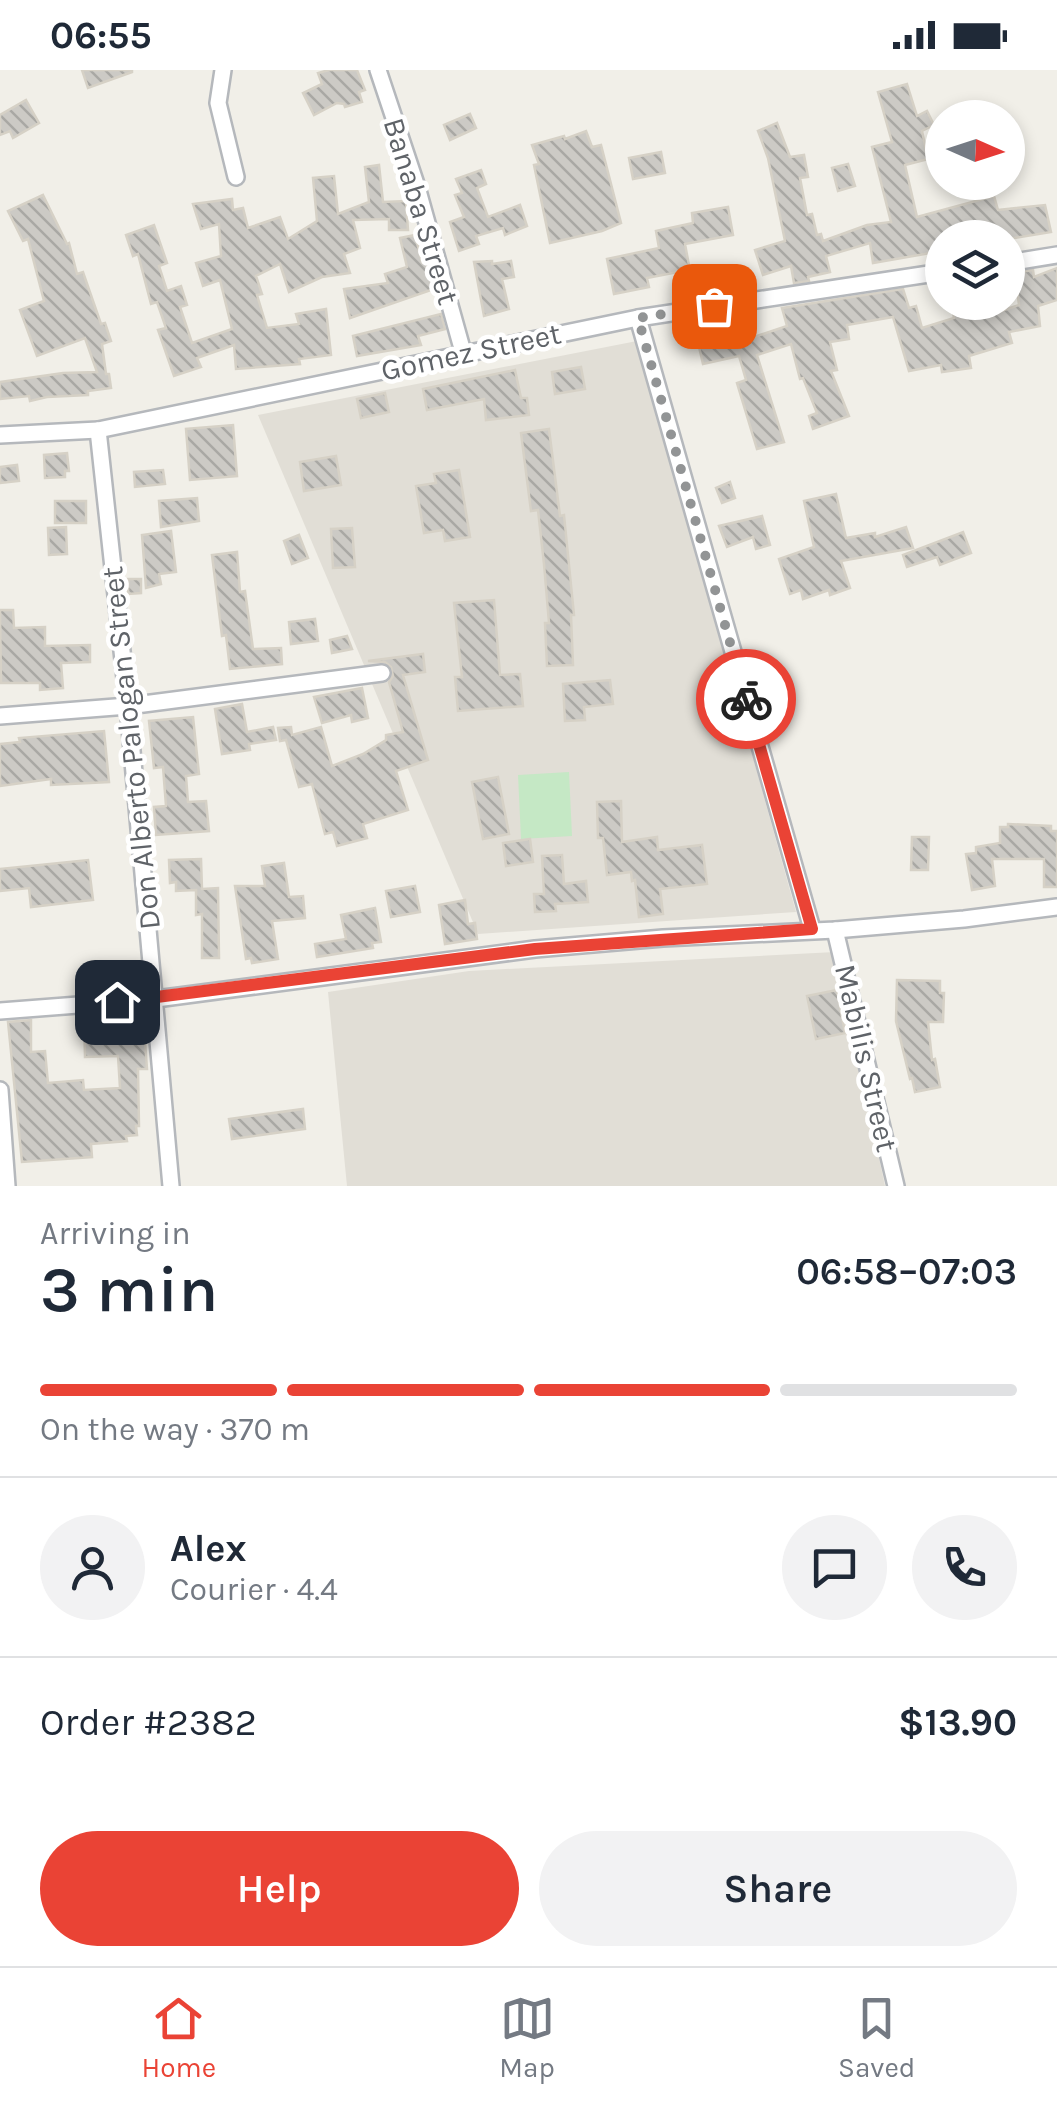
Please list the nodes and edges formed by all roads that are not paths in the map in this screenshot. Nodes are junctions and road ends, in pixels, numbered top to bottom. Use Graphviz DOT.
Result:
graph roads {
  1 [pos="222,70"];
  2 [pos="378,70"];
  3 [pos="236,177"];
  4 [pos="1057,255"];
  5 [pos="1025,260"];
  6 [pos="925,275"];
  7 [pos="638,318"];
  8 [pos="463,352"];
  9 [pos="98,430"];
  10 [pos="0,435"];
  11 [pos="382,673"];
  12 [pos="128,706"];
  13 [pos="0,716"];
  14 [pos="1057,907"];
  15 [pos="812,929"];
  16 [pos="835,930"];
  17 [pos="156,999"];
  18 [pos="0,1011"];
  19 [pos="0,1090"];
  20 [pos="8,1186"];
  21 [pos="171,1186"];
  22 [pos="896,1186"];
  1 -- 3 [label="street"];
  2 -- 8 [label="street, Banaba Street"];
  4 -- 5 [label="street"];
  6 -- 7 [label="street, Gomez Street"];
  7 -- 8 [label="street, Gomez Street"];
  7 -- 15 [label="street, Mabilis Street"];
  8 -- 9 [label="street, Gomez Street"];
  9 -- 10 [label="street, Gomez Street"];
  9 -- 12 [label="street, Don Alberto Palogan Street"];
  11 -- 12 [label="street"];
  12 -- 13 [label="street"];
  12 -- 17 [label="street, Don Alberto Palogan Street"];
  14 -- 16 [label="street"];
  15 -- 16 [label="street"];
  15 -- 17 [label="street"];
  16 -- 22 [label="street, Mabilis Street"];
  17 -- 18 [label="street"];
  17 -- 21 [label="street, Don Alberto Palogan Street"];
  19 -- 20 [label="street"];
}
